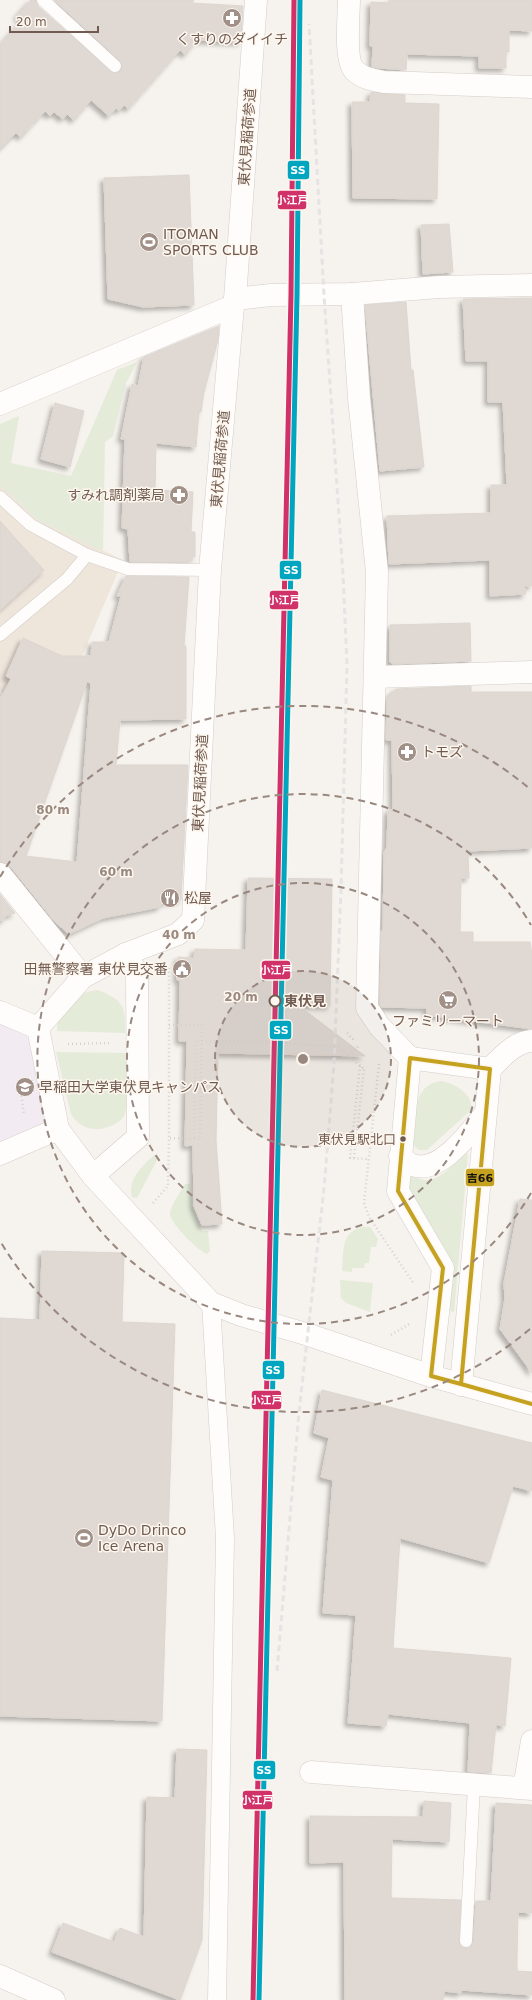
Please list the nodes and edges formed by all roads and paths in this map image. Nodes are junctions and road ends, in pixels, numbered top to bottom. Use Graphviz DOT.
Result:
graph roads {
  1 [pos="43,0"];
  2 [pos="256,0"];
  3 [pos="349,0"];
  4 [pos="115,66"];
  5 [pos="532,87"];
  6 [pos="532,286"];
  7 [pos="352,294"];
  8 [pos="234,302"];
  9 [pos="0,404"];
  10 [pos="0,497"];
  11 [pos="87,555"];
  12 [pos="210,570"];
  13 [pos="0,635"];
  14 [pos="532,672"];
  15 [pos="375,677"];
  16 [pos="0,874"];
  17 [pos="126,954"];
  18 [pos="166,962"];
  19 [pos="84,977"];
  20 [pos="0,1012"];
  21 [pos="169,1025"];
  22 [pos="38,1028"];
  23 [pos="347,1033"];
  24 [pos="268,1034"];
  25 [pos="202,1041"];
  26 [pos="532,1041"];
  27 [pos="268,1042"];
  28 [pos="116,1043"];
  29 [pos="66,1044"];
  30 [pos="359,1044"];
  31 [pos="366,1048"];
  32 [pos="380,1056"];
  33 [pos="350,1057"];
  34 [pos="410,1058"];
  35 [pos="360,1066"];
  36 [pos="490,1069"];
  37 [pos="20,1081"];
  38 [pos="485,1114"];
  39 [pos="25,1118"];
  40 [pos="58,1129"];
  41 [pos="169,1138"];
  42 [pos="194,1138"];
  43 [pos="0,1154"];
  44 [pos="400,1156"];
  45 [pos="354,1158"];
  46 [pos="369,1159"];
  47 [pos="93,1176"];
  48 [pos="149,1207"];
  49 [pos="415,1286"];
  50 [pos="211,1304"];
  51 [pos="414,1321"];
  52 [pos="384,1334"];
  53 [pos="431,1376"];
  54 [pos="461,1385"];
  55 [pos="532,1404"];
  56 [pos="532,1741"];
  57 [pos="311,1772"];
  58 [pos="474,1785"];
  59 [pos="528,1788"];
  60 [pos="466,1941"];
  61 [pos="0,1976"];
  62 [pos="54,2000"];
  63 [pos="217,2000"];
  1 -- 4 [label="lane"];
  2 -- 8 [label="street, 東伏見稲荷参道"];
  3 -- 5 [label="street"];
  6 -- 7 [label="street"];
  7 -- 8 [label="street"];
  7 -- 15 [label="street"];
  8 -- 9 [label="street"];
  8 -- 12 [label="street, 東伏見稲荷参道"];
  10 -- 11 [label="lane"];
  11 -- 12 [label="lane"];
  11 -- 13 [label="lane"];
  12 -- 17 [label="street, 東伏見稲荷参道"];
  14 -- 15 [label="street"];
  15 -- 34 [label="street"];
  16 -- 19 [label="street"];
  17 -- 19 [label="street"];
  17 -- 47 [label="street"];
  18 -- 21 [label="path"];
  19 -- 22 [label="street"];
  20 -- 22 [label="street"];
  21 -- 25 [label="path"];
  21 -- 41 [label="path"];
  22 -- 40 [label="street"];
  23 -- 30 [label="path"];
  24 -- 27 [label="path"];
  25 -- 27 [label="path, bridge"];
  25 -- 42 [label="path"];
  25 -- 42 [label="path"];
  26 -- 36 [label="street"];
  27 -- 33 [label="path, bridge"];
  28 -- 29 [label="path"];
  30 -- 31 [label="path"];
  30 -- 33 [label="path"];
  32 -- 46 [label="path"];
  33 -- 35 [label="path, bridge"];
  34 -- 36 [label="street"];
  34 -- 44 [label="street"];
  35 -- 45 [label="path, bridge"];
  35 -- 45 [label="path"];
  36 -- 38 [label="street"];
  37 -- 39 [label="path"];
  38 -- 44 [label="street"];
  38 -- 54 [label="street"];
  40 -- 43 [label="street"];
  40 -- 47 [label="street"];
  41 -- 42 [label="path"];
  41 -- 48 [label="path"];
  44 -- 53 [label="street"];
  45 -- 46 [label="path"];
  46 -- 49 [label="path"];
  47 -- 50 [label="street"];
  50 -- 53 [label="street"];
  50 -- 63 [label="street"];
  51 -- 52 [label="path"];
  53 -- 54 [label="street"];
  54 -- 55 [label="street"];
  56 -- 59 [label="street"];
  57 -- 58 [label="street"];
  58 -- 59 [label="street"];
  58 -- 60 [label="lane"];
  61 -- 62 [label="street"];
}
